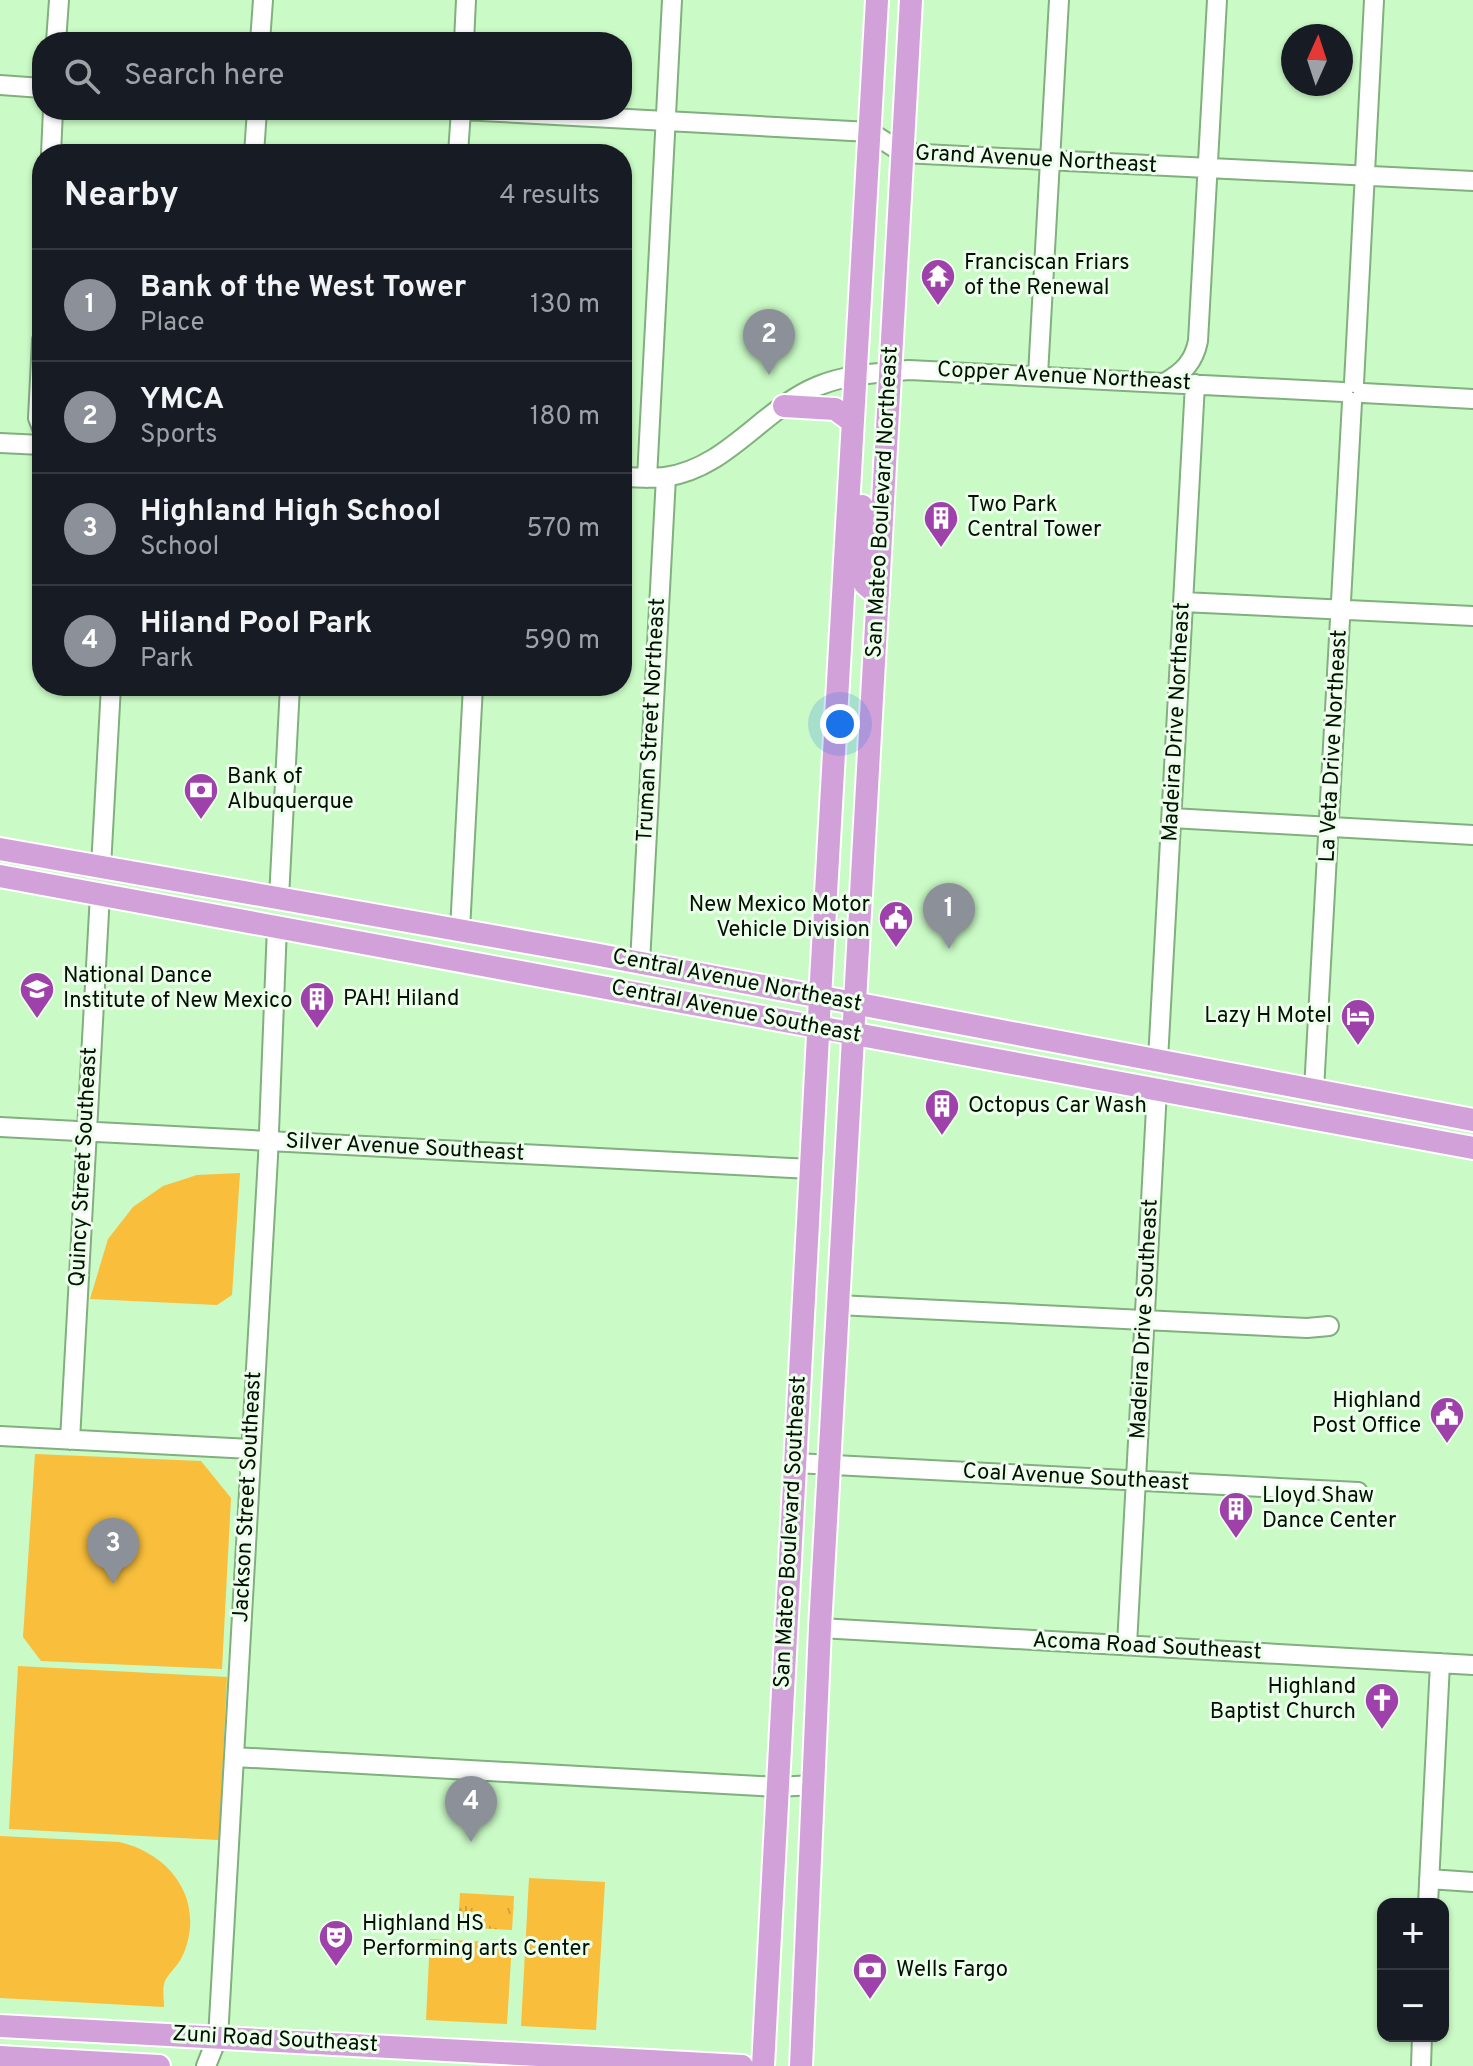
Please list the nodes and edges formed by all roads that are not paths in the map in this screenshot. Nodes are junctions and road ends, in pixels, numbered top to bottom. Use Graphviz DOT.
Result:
graph roads {
  1 [pos="59,0"];
  2 [pos="263,0"];
  3 [pos="466,0"];
  4 [pos="672,0"];
  5 [pos="877,0"];
  6 [pos="911,0"];
  7 [pos="1059,0"];
  8 [pos="1217,0"];
  9 [pos="1374,0"];
  10 [pos="57,32"];
  11 [pos="261,32"];
  12 [pos="464,32"];
  13 [pos="0,85"];
  14 [pos="32,87"];
  15 [pos="632,119"];
  16 [pos="53,120"];
  17 [pos="256,120"];
  18 [pos="461,120"];
  19 [pos="666,121"];
  20 [pos="870,132"];
  21 [pos="51,144"];
  22 [pos="255,144"];
  23 [pos="459,144"];
  24 [pos="903,153"];
  25 [pos="1050,160"];
  26 [pos="1208,168"];
  27 [pos="1365,175"];
  28 [pos="1473,181"];
  29 [pos="891,372"];
  30 [pos="1038,375"];
  31 [pos="856,376"];
  32 [pos="1166,382"];
  33 [pos="1195,384"];
  34 [pos="1353,393"];
  35 [pos="1473,399"];
  36 [pos="784,406"];
  37 [pos="853,422"];
  38 [pos="32,431"];
  39 [pos="8,443"];
  40 [pos="32,444"];
  41 [pos="851,468"];
  42 [pos="632,477"];
  43 [pos="656,477"];
  44 [pos="878,595"];
  45 [pos="1183,602"];
  46 [pos="1341,610"];
  47 [pos="1473,616"];
  48 [pos="110,696"];
  49 [pos="289,696"];
  50 [pos="472,696"];
  51 [pos="1172,818"];
  52 [pos="1330,828"];
  53 [pos="1473,835"];
  54 [pos="0,849"];
  55 [pos="101,867"];
  56 [pos="0,876"];
  57 [pos="100,894"];
  58 [pos="279,898"];
  59 [pos="277,926"];
  60 [pos="460,930"];
  61 [pos="640,963"];
  62 [pos="820,998"];
  63 [pos="856,1004"];
  64 [pos="818,1028"];
  65 [pos="854,1034"];
  66 [pos="1158,1060"];
  67 [pos="1157,1090"];
  68 [pos="1314,1090"];
  69 [pos="1473,1110"];
  70 [pos="1473,1120"];
  71 [pos="0,1127"];
  72 [pos="85,1132"];
  73 [pos="268,1141"];
  74 [pos="1473,1148"];
  75 [pos="811,1169"];
  76 [pos="837,1305"];
  77 [pos="1146,1319"];
  78 [pos="1329,1326"];
  79 [pos="0,1436"];
  80 [pos="70,1440"];
  81 [pos="251,1449"];
  82 [pos="795,1463"];
  83 [pos="830,1465"];
  84 [pos="1136,1481"];
  85 [pos="1358,1492"];
  86 [pos="820,1628"];
  87 [pos="1127,1645"];
  88 [pos="1440,1663"];
  89 [pos="1473,1665"];
  90 [pos="234,1757"];
  91 [pos="813,1785"];
  92 [pos="778,1787"];
  93 [pos="1429,1879"];
  94 [pos="1473,1882"];
  95 [pos="1428,1898"];
  96 [pos="0,2026"];
  97 [pos="30,2028"];
  98 [pos="218,2036"];
  99 [pos="1422,2042"];
  100 [pos="0,2057"];
  101 [pos="483,2058"];
  102 [pos="28,2062"];
  103 [pos="159,2066"];
  104 [pos="206,2066"];
  105 [pos="742,2066"];
  106 [pos="763,2066"];
  107 [pos="801,2066"];
  108 [pos="1421,2066"];
  1 -- 10 [label="street"];
  2 -- 11 [label="street"];
  3 -- 12 [label="street"];
  4 -- 19 [label="street, Truman Street Northeast"];
  5 -- 20 [label="main road, San Mateo Boulevard Northeast"];
  6 -- 24 [label="main road, San Mateo Boulevard Northeast"];
  7 -- 25 [label="street"];
  8 -- 26 [label="street"];
  9 -- 27 [label="street, La Veta Drive Northeast"];
  13 -- 14 [label="street"];
  15 -- 19 [label="street, Grand Avenue Northeast"];
  16 -- 21 [label="street"];
  17 -- 22 [label="street"];
  18 -- 23 [label="street"];
  19 -- 20 [label="street, Grand Avenue Northeast"];
  19 -- 43 [label="street, Truman Street Northeast"];
  20 -- 24 [label="street, Grand Avenue Northeast"];
  20 -- 31 [label="main road, San Mateo Boulevard Northeast"];
  24 -- 25 [label="street, Grand Avenue Northeast"];
  24 -- 29 [label="main road, San Mateo Boulevard Northeast"];
  25 -- 26 [label="street, Grand Avenue Northeast"];
  25 -- 30 [label="street"];
  26 -- 27 [label="street, Grand Avenue Northeast"];
  26 -- 32 [label="street"];
  27 -- 28 [label="street, Grand Avenue Northeast"];
  27 -- 34 [label="street, La Veta Drive Northeast"];
  29 -- 30 [label="street, Copper Avenue Northeast"];
  29 -- 31 [label="street, Copper Avenue Northeast"];
  29 -- 44 [label="main road, San Mateo Boulevard Northeast"];
  30 -- 32 [label="street, Copper Avenue Northeast"];
  31 -- 36 [label="street, Copper Avenue Northeast"];
  31 -- 37 [label="main road, San Mateo Boulevard Northeast"];
  32 -- 33 [label="street, Copper Avenue Northeast"];
  33 -- 34 [label="street, Copper Avenue Northeast"];
  33 -- 45 [label="street, Madeira Drive Northeast"];
  34 -- 35 [label="street, Copper Avenue Northeast"];
  34 -- 46 [label="street, La Veta Drive Northeast"];
  36 -- 37 [label="main road"];
  36 -- 43 [label="street, Copper Avenue Northeast"];
  37 -- 41 [label="main road, San Mateo Boulevard Northeast"];
  38 -- 39 [label="street"];
  39 -- 40 [label="street"];
  41 -- 44 [label="main road"];
  41 -- 62 [label="main road, San Mateo Boulevard Northeast"];
  42 -- 43 [label="street, Copper Avenue Northeast"];
  43 -- 61 [label="street, Truman Street Northeast"];
  44 -- 63 [label="main road, San Mateo Boulevard Northeast"];
  45 -- 46 [label="street"];
  45 -- 51 [label="street, Madeira Drive Northeast"];
  46 -- 47 [label="street"];
  46 -- 52 [label="street, La Veta Drive Northeast"];
  48 -- 55 [label="street"];
  49 -- 58 [label="street"];
  50 -- 60 [label="street"];
  51 -- 52 [label="street"];
  51 -- 66 [label="street, Madeira Drive Northeast"];
  52 -- 53 [label="street"];
  52 -- 68 [label="street, La Veta Drive Northeast"];
  54 -- 55 [label="main road, Central Avenue Northeast"];
  55 -- 58 [label="main road, Central Avenue Northeast"];
  56 -- 57 [label="main road, Central Avenue Southeast"];
  57 -- 59 [label="main road, Central Avenue Southeast"];
  57 -- 72 [label="street, Quincy Street Southeast"];
  58 -- 60 [label="main road, Central Avenue Northeast"];
  59 -- 64 [label="main road, Central Avenue Southeast"];
  59 -- 73 [label="street, Jackson Street Southeast"];
  60 -- 61 [label="main road, Central Avenue Northeast"];
  61 -- 62 [label="main road, Central Avenue Northeast"];
  62 -- 63 [label="main road, Central Avenue Northeast"];
  62 -- 64 [label="main road, San Mateo Boulevard Southeast"];
  63 -- 65 [label="main road, San Mateo Boulevard Southeast"];
  63 -- 66 [label="main road, Central Avenue Northeast"];
  64 -- 65 [label="main road, Central Avenue Southeast"];
  64 -- 75 [label="main road, San Mateo Boulevard Southeast"];
  65 -- 67 [label="main road, Central Avenue Southeast"];
  65 -- 76 [label="main road, San Mateo Boulevard Southeast"];
  66 -- 68 [label="main road, Central Avenue Northeast"];
  67 -- 74 [label="main road, Central Avenue Southeast"];
  67 -- 77 [label="street, Madeira Drive Southeast"];
  68 -- 70 [label="main road, Central Avenue Northeast"];
  69 -- 70 [label="street"];
  71 -- 72 [label="street, Silver Avenue Southeast"];
  72 -- 73 [label="street, Silver Avenue Southeast"];
  72 -- 80 [label="street, Quincy Street Southeast"];
  73 -- 75 [label="street, Silver Avenue Southeast"];
  73 -- 81 [label="street, Jackson Street Southeast"];
  75 -- 82 [label="main road, San Mateo Boulevard Southeast"];
  76 -- 77 [label="street"];
  76 -- 83 [label="main road, San Mateo Boulevard Southeast"];
  77 -- 78 [label="street"];
  77 -- 84 [label="street, Madeira Drive Southeast"];
  79 -- 80 [label="street"];
  80 -- 81 [label="street"];
  81 -- 90 [label="street, Jackson Street Southeast"];
  82 -- 83 [label="street, Coal Avenue Southeast"];
  82 -- 92 [label="main road, San Mateo Boulevard Southeast"];
  83 -- 84 [label="street, Coal Avenue Southeast"];
  83 -- 86 [label="main road, San Mateo Boulevard Southeast"];
  84 -- 85 [label="street, Coal Avenue Southeast"];
  84 -- 87 [label="street, Madeira Drive Southeast"];
  86 -- 87 [label="street, Acoma Road Southeast"];
  86 -- 91 [label="main road, San Mateo Boulevard Southeast"];
  87 -- 88 [label="street, Acoma Road Southeast"];
  88 -- 89 [label="street, Acoma Road Southeast"];
  88 -- 93 [label="street"];
  90 -- 92 [label="street"];
  90 -- 98 [label="street, Jackson Street Southeast"];
  91 -- 92 [label="street"];
  91 -- 107 [label="main road, San Mateo Boulevard Southeast"];
  92 -- 106 [label="main road, San Mateo Boulevard Southeast"];
  93 -- 94 [label="street"];
  93 -- 95 [label="street"];
  96 -- 97 [label="main road, Zuni Road Southeast"];
  97 -- 98 [label="main road, Zuni Road Southeast"];
  97 -- 102 [label="street"];
  98 -- 101 [label="main road, Zuni Road Southeast"];
  98 -- 104 [label="street, Jackson Street Southeast"];
  99 -- 108 [label="street"];
  100 -- 102 [label="main road, Zuni Road Southeast"];
  101 -- 105 [label="main road, Zuni Road Southeast"];
  102 -- 103 [label="main road, Zuni Road Southeast"];
}
